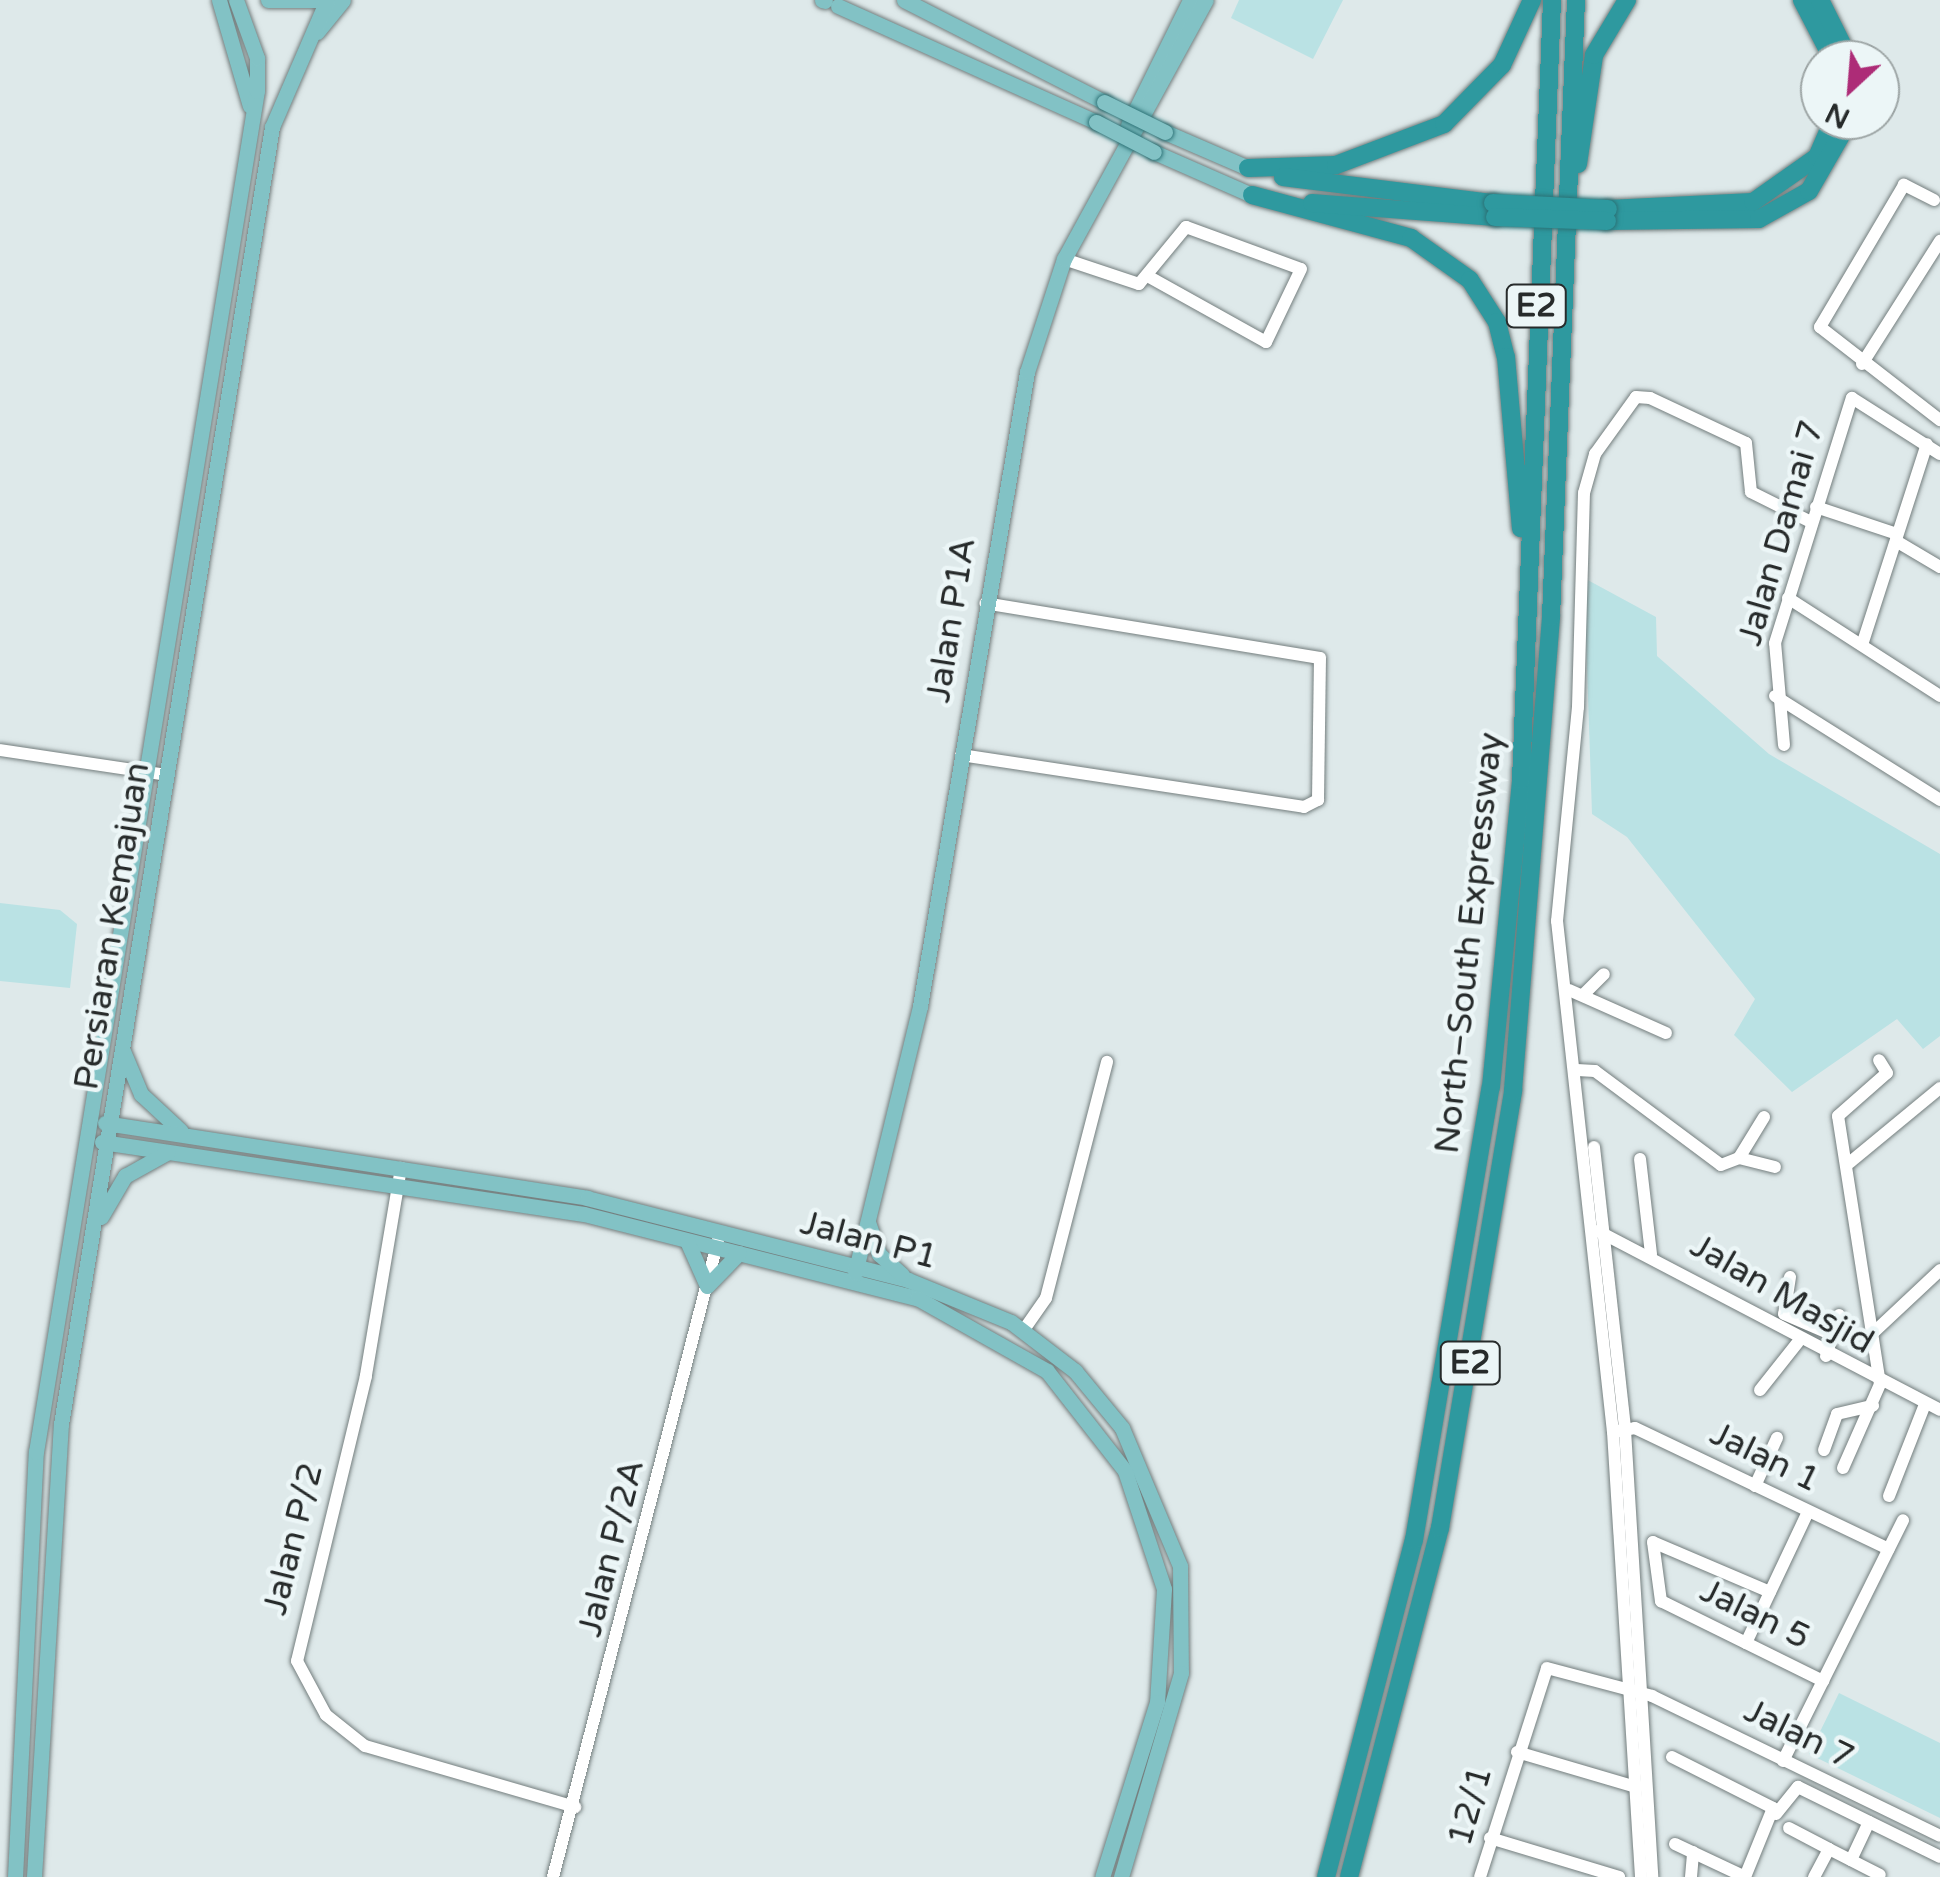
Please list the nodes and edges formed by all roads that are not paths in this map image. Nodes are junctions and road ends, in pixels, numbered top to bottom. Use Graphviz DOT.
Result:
graph roads {
  1 [pos="220,0"];
  2 [pos="236,0"];
  3 [pos="268,0"];
  4 [pos="324,0"];
  5 [pos="343,0"];
  6 [pos="904,0"];
  7 [pos="1190,0"];
  8 [pos="1206,0"];
  9 [pos="1532,0"];
  10 [pos="1552,0"];
  11 [pos="1576,0"];
  12 [pos="1627,0"];
  13 [pos="1802,0"];
  14 [pos="1820,0"];
  15 [pos="828,2"];
  16 [pos="1823,40"];
  17 [pos="1840,40"];
  18 [pos="305,47"];
  19 [pos="252,114"];
  20 [pos="1820,140"];
  21 [pos="1839,140"];
  22 [pos="1116,157"];
  23 [pos="1248,168"];
  24 [pos="1569,184"];
  25 [pos="1252,195"];
  26 [pos="1934,200"];
  27 [pos="1494,210"];
  28 [pos="1608,215"];
  29 [pos="1940,240"];
  30 [pos="1064,259"];
  31 [pos="1152,278"];
  32 [pos="1862,364"];
  33 [pos="1940,420"];
  34 [pos="1927,444"];
  35 [pos="1940,454"];
  36 [pos="1816,507"];
  37 [pos="1811,522"];
  38 [pos="1897,538"];
  39 [pos="1940,567"];
  40 [pos="1788,598"];
  41 [pos="985,603"];
  42 [pos="1529,613"];
  43 [pos="1862,645"];
  44 [pos="1774,696"];
  45 [pos="1940,696"];
  46 [pos="1784,745"];
  47 [pos="0,750"];
  48 [pos="961,755"];
  49 [pos="148,773"];
  50 [pos="166,775"];
  51 [pos="1940,800"];
  52 [pos="1604,974"];
  53 [pos="1569,990"];
  54 [pos="1584,994"];
  55 [pos="1666,1033"];
  56 [pos="122,1047"];
  57 [pos="1878,1060"];
  58 [pos="1107,1062"];
  59 [pos="1580,1067"];
  60 [pos="1940,1088"];
  61 [pos="1764,1117"];
  62 [pos="91,1120"];
  63 [pos="110,1124"];
  64 [pos="188,1135"];
  65 [pos="88,1140"];
  66 [pos="108,1142"];
  67 [pos="170,1152"];
  68 [pos="1739,1158"];
  69 [pos="1640,1159"];
  70 [pos="1849,1163"];
  71 [pos="1775,1167"];
  72 [pos="401,1168"];
  73 [pos="398,1186"];
  74 [pos="868,1222"];
  75 [pos="94,1229"];
  76 [pos="1600,1232"];
  77 [pos="686,1240"];
  78 [pos="718,1240"];
  79 [pos="739,1254"];
  80 [pos="1651,1254"];
  81 [pos="822,1258"];
  82 [pos="1940,1270"];
  83 [pos="854,1274"];
  84 [pos="1790,1277"];
  85 [pos="908,1280"];
  86 [pos="707,1286"];
  87 [pos="1839,1315"];
  88 [pos="1023,1331"];
  89 [pos="1873,1332"];
  90 [pos="1832,1336"];
  91 [pos="1798,1342"];
  92 [pos="1826,1356"];
  93 [pos="1880,1384"];
  94 [pos="1760,1390"];
  95 [pos="1925,1404"];
  96 [pos="1873,1406"];
  97 [pos="1940,1410"];
  98 [pos="1619,1431"];
  99 [pos="1778,1438"];
  100 [pos="1824,1450"];
  101 [pos="1844,1468"];
  102 [pos="1755,1486"];
  103 [pos="1890,1496"];
  104 [pos="1808,1512"];
  105 [pos="1903,1520"];
  106 [pos="1888,1549"];
  107 [pos="1770,1592"];
  108 [pos="1746,1643"];
  109 [pos="1823,1681"];
  110 [pos="1635,1692"];
  111 [pos="1517,1752"];
  112 [pos="1672,1757"];
  113 [pos="1783,1761"];
  114 [pos="1636,1786"];
  115 [pos="575,1806"];
  116 [pos="1776,1814"];
  117 [pos="1869,1822"];
  118 [pos="1789,1828"];
  119 [pos="1134,1833"];
  120 [pos="1940,1836"];
  121 [pos="1490,1838"];
  122 [pos="1675,1844"];
  123 [pos="1828,1849"];
  124 [pos="1693,1852"];
  125 [pos="1940,1857"];
  126 [pos="1851,1860"];
  127 [pos="1880,1875"];
  128 [pos="14,1877"];
  129 [pos="34,1877"];
  130 [pos="553,1877"];
  131 [pos="1102,1877"];
  132 [pos="1121,1877"];
  133 [pos="1135,1877"];
  134 [pos="1326,1877"];
  135 [pos="1350,1877"];
  136 [pos="1480,1877"];
  137 [pos="1618,1877"];
  138 [pos="1641,1877"];
  139 [pos="1652,1877"];
  140 [pos="1691,1877"];
  141 [pos="1745,1877"];
  142 [pos="1814,1877"];
  1 -- 19 [label="main road"];
  2 -- 19 [label="main road, Persiaran Kemajuan"];
  3 -- 4 [label="main road"];
  4 -- 18 [label="main road, Persiaran Kemajuan"];
  5 -- 18 [label="main road"];
  6 -- 23 [label="main road, bridge"];
  7 -- 22 [label="main road"];
  8 -- 22 [label="main road, Jalan P1A"];
  9 -- 23 [label="highway"];
  10 -- 42 [label="highway, North–South Expressway / E2"];
  11 -- 24 [label="highway, North–South Expressway / E2"];
  12 -- 24 [label="highway"];
  13 -- 16 [label="highway"];
  14 -- 17 [label="highway"];
  15 -- 25 [label="main road, bridge"];
  18 -- 50 [label="main road, Persiaran Kemajuan"];
  19 -- 49 [label="main road, Persiaran Kemajuan"];
  20 -- 28 [label="highway"];
  21 -- 28 [label="highway"];
  22 -- 30 [label="main road, Jalan P1A"];
  23 -- 27 [label="highway"];
  24 -- 135 [label="highway, North–South Expressway / E2"];
  25 -- 27 [label="highway"];
  25 -- 42 [label="highway"];
  26 -- 32 [label="street"];
  27 -- 28 [label="highway, bridge"];
  29 -- 32 [label="street"];
  30 -- 31 [label="street"];
  30 -- 41 [label="main road, Jalan P1A"];
  31 -- 31 [label="street"];
  32 -- 33 [label="street"];
  34 -- 35 [label="street"];
  34 -- 36 [label="street, Jalan Damai 7"];
  34 -- 38 [label="street"];
  36 -- 37 [label="street, Jalan Damai 7"];
  36 -- 38 [label="street"];
  37 -- 40 [label="street, Jalan Damai 7"];
  37 -- 53 [label="street"];
  38 -- 39 [label="street"];
  38 -- 43 [label="street"];
  40 -- 43 [label="street"];
  40 -- 44 [label="street, Jalan Damai 7"];
  41 -- 48 [label="main road, Jalan P1A"];
  41 -- 48 [label="street"];
  42 -- 134 [label="highway, North–South Expressway / E2"];
  43 -- 45 [label="street"];
  44 -- 46 [label="street, Jalan Damai 7"];
  44 -- 51 [label="street"];
  47 -- 49 [label="street"];
  48 -- 74 [label="main road, Jalan P1A"];
  49 -- 50 [label="street"];
  49 -- 62 [label="main road, Persiaran Kemajuan"];
  50 -- 56 [label="main road, Persiaran Kemajuan"];
  52 -- 54 [label="street"];
  53 -- 54 [label="street"];
  53 -- 59 [label="street"];
  54 -- 55 [label="street"];
  56 -- 63 [label="main road, Persiaran Kemajuan"];
  56 -- 64 [label="main road"];
  57 -- 70 [label="street"];
  58 -- 88 [label="street"];
  59 -- 68 [label="street"];
  59 -- 76 [label="street"];
  60 -- 70 [label="street"];
  61 -- 68 [label="street"];
  62 -- 63 [label="main road, Jalan P1"];
  62 -- 65 [label="main road, Persiaran Kemajuan"];
  63 -- 64 [label="main road, Jalan P1"];
  63 -- 66 [label="main road, Persiaran Kemajuan"];
  64 -- 72 [label="main road, Jalan P1"];
  65 -- 66 [label="main road, Jalan P1"];
  65 -- 128 [label="main road, Persiaran Kemajuan"];
  66 -- 67 [label="main road, Jalan P1"];
  66 -- 75 [label="main road, Persiaran Kemajuan"];
  67 -- 73 [label="main road, Jalan P1"];
  67 -- 75 [label="main road"];
  68 -- 71 [label="street"];
  69 -- 80 [label="street"];
  70 -- 89 [label="street"];
  72 -- 73 [label="street, Jalan P/2"];
  72 -- 78 [label="main road, Jalan P1"];
  73 -- 77 [label="main road, Jalan P1"];
  73 -- 115 [label="street, Jalan P/2"];
  74 -- 81 [label="main road"];
  74 -- 83 [label="main road, Jalan P1A"];
  74 -- 85 [label="main road"];
  75 -- 129 [label="main road, Persiaran Kemajuan"];
  76 -- 80 [label="street, Jalan Masjid"];
  76 -- 98 [label="street"];
  77 -- 78 [label="main road, Jalan P1"];
  77 -- 86 [label="main road"];
  78 -- 79 [label="main road, Jalan P1"];
  78 -- 81 [label="main road, Jalan P1"];
  78 -- 86 [label="street, Jalan P/2A"];
  79 -- 83 [label="main road, Jalan P1"];
  79 -- 86 [label="main road"];
  80 -- 91 [label="street, Jalan Masjid"];
  81 -- 83 [label="main road, Jalan P1"];
  82 -- 89 [label="street"];
  83 -- 85 [label="main road, Jalan P1"];
  83 -- 131 [label="main road, Jalan P1"];
  84 -- 90 [label="street"];
  85 -- 88 [label="main road, Jalan P1"];
  86 -- 115 [label="street, Jalan P/2A"];
  87 -- 90 [label="street"];
  88 -- 119 [label="main road, Jalan P1"];
  89 -- 93 [label="street"];
  90 -- 92 [label="street"];
  91 -- 92 [label="street, Jalan Masjid"];
  91 -- 94 [label="street"];
  92 -- 93 [label="street, Jalan Masjid"];
  93 -- 95 [label="street, Jalan Masjid"];
  93 -- 96 [label="street"];
  95 -- 97 [label="street, Jalan Masjid"];
  95 -- 103 [label="street"];
  96 -- 100 [label="street"];
  96 -- 101 [label="street"];
  98 -- 102 [label="street, Jalan 1"];
  98 -- 110 [label="street"];
  99 -- 102 [label="street"];
  102 -- 104 [label="street, Jalan 1"];
  104 -- 106 [label="street, Jalan 1"];
  104 -- 107 [label="street"];
  105 -- 106 [label="street"];
  106 -- 109 [label="street"];
  107 -- 108 [label="street"];
  107 -- 108 [label="street, Jalan 5"];
  108 -- 109 [label="street, Jalan 5"];
  109 -- 113 [label="street"];
  110 -- 111 [label="street, Jalan 7"];
  110 -- 113 [label="street, Jalan 7"];
  110 -- 114 [label="street"];
  110 -- 139 [label="street"];
  111 -- 114 [label="street"];
  111 -- 121 [label="street, 12/1"];
  112 -- 116 [label="street"];
  113 -- 120 [label="street, Jalan 7"];
  114 -- 138 [label="street"];
  115 -- 130 [label="street, Jalan P/2A"];
  116 -- 117 [label="street"];
  116 -- 141 [label="street"];
  117 -- 125 [label="street"];
  117 -- 126 [label="street"];
  118 -- 123 [label="street"];
  119 -- 132 [label="main road, Jalan P1"];
  119 -- 133 [label="main road"];
  121 -- 136 [label="street, 12/1"];
  121 -- 137 [label="street"];
  122 -- 124 [label="street"];
  123 -- 126 [label="street"];
  123 -- 142 [label="street"];
  124 -- 140 [label="street"];
  124 -- 141 [label="street"];
  126 -- 127 [label="street"];
}
